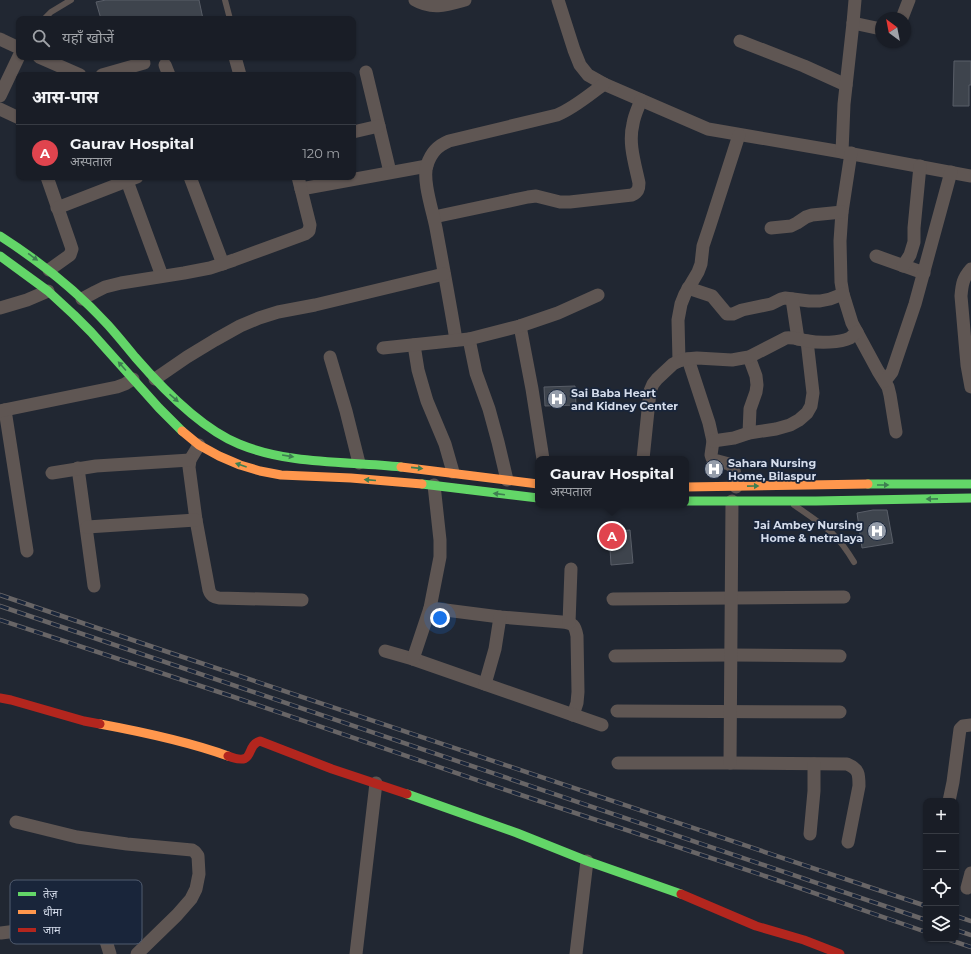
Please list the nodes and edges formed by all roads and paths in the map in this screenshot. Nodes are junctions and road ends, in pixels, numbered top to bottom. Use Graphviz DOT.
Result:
graph roads {
  1 [pos="71,0"];
  2 [pos="226,0"];
  3 [pos="414,0"];
  4 [pos="465,0"];
  5 [pos="558,0"];
  6 [pos="854,0"];
  7 [pos="909,0"];
  8 [pos="904,12"];
  9 [pos="47,16"];
  10 [pos="229,16"];
  11 [pos="853,24"];
  12 [pos="875,28"];
  13 [pos="0,39"];
  14 [pos="740,41"];
  15 [pos="16,47"];
  16 [pos="17,60"];
  17 [pos="46,60"];
  18 [pos="236,60"];
  19 [pos="144,63"];
  20 [pos="73,72"];
  21 [pos="112,72"];
  22 [pos="239,72"];
  23 [pos="366,72"];
  24 [pos="604,84"];
  25 [pos="846,85"];
  26 [pos="0,96"];
  27 [pos="641,100"];
  28 [pos="0,109"];
  29 [pos="16,117"];
  30 [pos="379,126"];
  31 [pos="356,131"];
  32 [pos="739,134"];
  33 [pos="846,152"];
  34 [pos="427,166"];
  35 [pos="920,166"];
  36 [pos="390,172"];
  37 [pos="951,172"];
  38 [pos="356,176"];
  39 [pos="971,176"];
  40 [pos="48,180"];
  41 [pos="129,180"];
  42 [pos="132,180"];
  43 [pos="191,180"];
  44 [pos="324,180"];
  45 [pos="299,183"];
  46 [pos="57,208"];
  47 [pos="842,212"];
  48 [pos="434,217"];
  49 [pos="771,228"];
  50 [pos="0,236"];
  51 [pos="0,256"];
  52 [pos="876,256"];
  53 [pos="224,264"];
  54 [pos="903,266"];
  55 [pos="971,269"];
  56 [pos="49,270"];
  57 [pos="924,273"];
  58 [pos="444,274"];
  59 [pos="162,276"];
  60 [pos="688,288"];
  61 [pos="48,290"];
  62 [pos="843,294"];
  63 [pos="598,296"];
  64 [pos="82,299"];
  65 [pos="792,299"];
  66 [pos="0,308"];
  67 [pos="520,326"];
  68 [pos="857,332"];
  69 [pos="463,340"];
  70 [pos="803,340"];
  71 [pos="414,345"];
  72 [pos="383,348"];
  73 [pos="330,357"];
  74 [pos="749,357"];
  75 [pos="684,360"];
  76 [pos="133,379"];
  77 [pos="155,379"];
  78 [pos="885,381"];
  79 [pos="971,387"];
  80 [pos="2,410"];
  81 [pos="896,432"];
  82 [pos="749,433"];
  83 [pos="713,441"];
  84 [pos="199,445"];
  85 [pos="543,456"];
  86 [pos="642,456"];
  87 [pos="190,460"];
  88 [pos="359,463"];
  89 [pos="78,468"];
  90 [pos="453,472"];
  91 [pos="52,473"];
  92 [pos="507,480"];
  93 [pos="535,484"];
  94 [pos="971,484"];
  95 [pos="434,485"];
  96 [pos="716,487"];
  97 [pos="736,487"];
  98 [pos="689,488"];
  99 [pos="535,498"];
  100 [pos="971,498"];
  101 [pos="689,501"];
  102 [pos="715,501"];
  103 [pos="732,501"];
  104 [pos="787,501"];
  105 [pos="196,520"];
  106 [pos="87,527"];
  107 [pos="27,551"];
  108 [pos="854,562"];
  109 [pos="571,569"];
  110 [pos="94,586"];
  111 [pos="844,596"];
  112 [pos="732,598"];
  113 [pos="613,599"];
  114 [pos="302,600"];
  115 [pos="430,608"];
  116 [pos="500,617"];
  117 [pos="569,623"];
  118 [pos="385,651"];
  119 [pos="731,655"];
  120 [pos="615,656"];
  121 [pos="840,656"];
  122 [pos="413,659"];
  123 [pos="485,684"];
  124 [pos="0,698"];
  125 [pos="617,711"];
  126 [pos="730,712"];
  127 [pos="840,712"];
  128 [pos="573,715"];
  129 [pos="602,725"];
  130 [pos="971,726"];
  131 [pos="618,763"];
  132 [pos="730,763"];
  133 [pos="814,764"];
  134 [pos="376,783"];
  135 [pos="949,798"];
  136 [pos="16,822"];
  137 [pos="810,834"];
  138 [pos="848,842"];
  139 [pos="587,861"];
  140 [pos="971,873"];
  141 [pos="967,888"];
  142 [pos="107,944"];
  143 [pos="110,954"];
  144 [pos="137,954"];
  145 [pos="356,954"];
  146 [pos="576,954"];
  147 [pos="840,954"];
  1 -- 9 [label="lane"];
  2 -- 10 [label="lane"];
  3 -- 4 [label="street"];
  5 -- 24 [label="street"];
  6 -- 11 [label="street"];
  7 -- 8 [label="street"];
  11 -- 12 [label="street"];
  11 -- 25 [label="street"];
  13 -- 15 [label="street"];
  14 -- 25 [label="street"];
  16 -- 26 [label="street"];
  17 -- 20 [label="street"];
  18 -- 22 [label="street"];
  19 -- 21 [label="street"];
  23 -- 30 [label="street"];
  24 -- 27 [label="street"];
  24 -- 34 [label="street"];
  25 -- 33 [label="street"];
  27 -- 32 [label="street"];
  27 -- 48 [label="street"];
  28 -- 29 [label="street"];
  30 -- 31 [label="street"];
  30 -- 36 [label="street"];
  32 -- 33 [label="street"];
  32 -- 60 [label="street"];
  33 -- 35 [label="street"];
  33 -- 47 [label="street"];
  34 -- 36 [label="street"];
  34 -- 48 [label="street"];
  35 -- 37 [label="street"];
  35 -- 54 [label="street"];
  36 -- 38 [label="street"];
  37 -- 39 [label="street"];
  37 -- 57 [label="street"];
  40 -- 46 [label="street"];
  41 -- 46 [label="street"];
  42 -- 59 [label="street"];
  43 -- 53 [label="street"];
  44 -- 45 [label="street"];
  45 -- 53 [label="street"];
  46 -- 56 [label="street"];
  47 -- 49 [label="street"];
  47 -- 62 [label="street"];
  48 -- 58 [label="street"];
  50 -- 56 [label="main road, one-way"];
  51 -- 61 [label="main road"];
  52 -- 54 [label="street"];
  53 -- 59 [label="street"];
  54 -- 57 [label="street"];
  55 -- 79 [label="street"];
  56 -- 64 [label="main road"];
  57 -- 78 [label="street"];
  58 -- 69 [label="street"];
  58 -- 77 [label="street"];
  59 -- 64 [label="street"];
  60 -- 65 [label="street"];
  60 -- 75 [label="street"];
  61 -- 66 [label="street"];
  76 -- 61 [label="main road, one-way"];
  62 -- 65 [label="street"];
  62 -- 68 [label="street"];
  63 -- 67 [label="street"];
  64 -- 77 [label="main road"];
  65 -- 70 [label="street"];
  67 -- 69 [label="street"];
  67 -- 85 [label="street"];
  68 -- 70 [label="street"];
  68 -- 78 [label="street"];
  69 -- 71 [label="street"];
  69 -- 92 [label="street"];
  70 -- 74 [label="street"];
  70 -- 82 [label="street"];
  71 -- 72 [label="street"];
  71 -- 90 [label="street"];
  73 -- 88 [label="street"];
  74 -- 75 [label="street"];
  74 -- 82 [label="street"];
  75 -- 83 [label="street"];
  75 -- 86 [label="street"];
  76 -- 80 [label="street"];
  76 -- 84 [label="main road"];
  77 -- 88 [label="main road, one-way"];
  78 -- 81 [label="street"];
  80 -- 107 [label="street"];
  82 -- 83 [label="street"];
  83 -- 97 [label="street"];
  84 -- 87 [label="street"];
  95 -- 84 [label="main road, one-way"];
  87 -- 89 [label="street"];
  87 -- 105 [label="street"];
  88 -- 90 [label="main road, one-way"];
  89 -- 91 [label="street"];
  89 -- 106 [label="street"];
  90 -- 92 [label="main road"];
  92 -- 93 [label="main road"];
  97 -- 94 [label="main road, one-way"];
  99 -- 95 [label="main road, one-way"];
  95 -- 115 [label="street"];
  96 -- 97 [label="main road"];
  96 -- 98 [label="main road"];
  96 -- 102 [label="main road"];
  100 -- 104 [label="main road, one-way"];
  101 -- 102 [label="main road"];
  102 -- 103 [label="main road"];
  103 -- 104 [label="main road"];
  103 -- 112 [label="street"];
  104 -- 108 [label="lane"];
  105 -- 106 [label="street"];
  105 -- 114 [label="street"];
  106 -- 110 [label="street"];
  109 -- 117 [label="street"];
  111 -- 112 [label="street"];
  112 -- 113 [label="street"];
  112 -- 119 [label="street"];
  115 -- 116 [label="street"];
  115 -- 122 [label="street"];
  116 -- 117 [label="street"];
  116 -- 123 [label="street"];
  117 -- 128 [label="street"];
  118 -- 122 [label="street"];
  119 -- 120 [label="street"];
  119 -- 121 [label="street"];
  119 -- 126 [label="street"];
  122 -- 123 [label="street"];
  123 -- 128 [label="street"];
  124 -- 134 [label="main road"];
  125 -- 126 [label="street"];
  126 -- 127 [label="street"];
  126 -- 132 [label="street"];
  128 -- 129 [label="street"];
  130 -- 135 [label="street"];
  131 -- 132 [label="street"];
  132 -- 133 [label="street"];
  133 -- 137 [label="street"];
  133 -- 138 [label="street"];
  134 -- 139 [label="main road"];
  134 -- 145 [label="street"];
  136 -- 144 [label="street"];
  139 -- 146 [label="street"];
  139 -- 147 [label="main road"];
  140 -- 141 [label="street"];
  142 -- 143 [label="street"];
}
